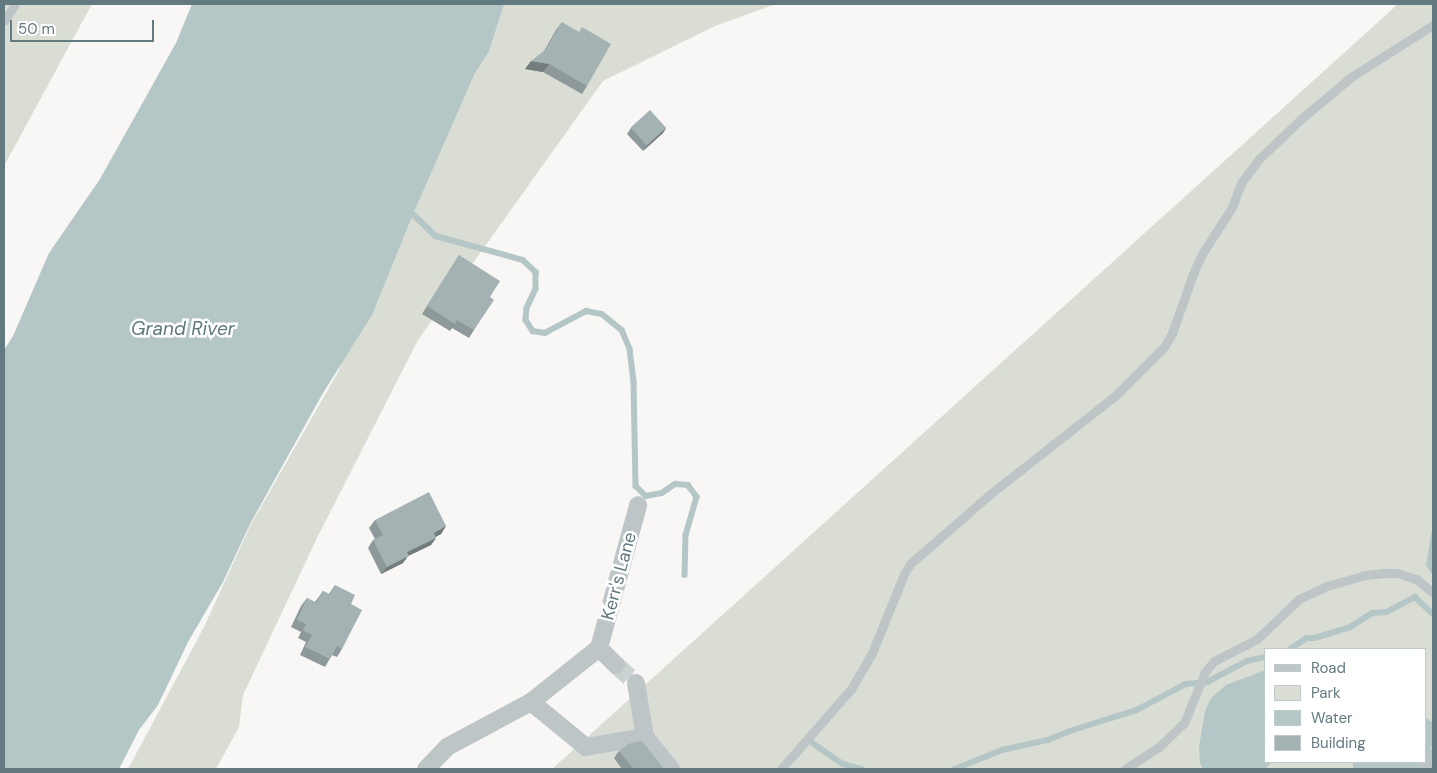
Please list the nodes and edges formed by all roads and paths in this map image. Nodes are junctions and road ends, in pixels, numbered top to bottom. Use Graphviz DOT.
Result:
graph roads {
  1 [pos="15,4"];
  2 [pos="4,21"];
  3 [pos="1433,25"];
  4 [pos="638,505"];
  5 [pos="1433,593"];
  6 [pos="599,648"];
  7 [pos="616,665"];
  8 [pos="636,683"];
  9 [pos="531,702"];
  10 [pos="645,737"];
  11 [pos="426,769"];
  12 [pos="671,769"];
  13 [pos="782,769"];
  14 [pos="1125,769"];
  1 -- 2 [label="lane"];
  3 -- 13 [label="lane"];
  4 -- 6 [label="street, Kerr's Lane"];
  5 -- 14 [label="lane"];
  6 -- 7 [label="street"];
  6 -- 9 [label="street"];
  8 -- 10 [label="street"];
  9 -- 10 [label="street"];
  9 -- 11 [label="street"];
  10 -- 12 [label="street"];
}
